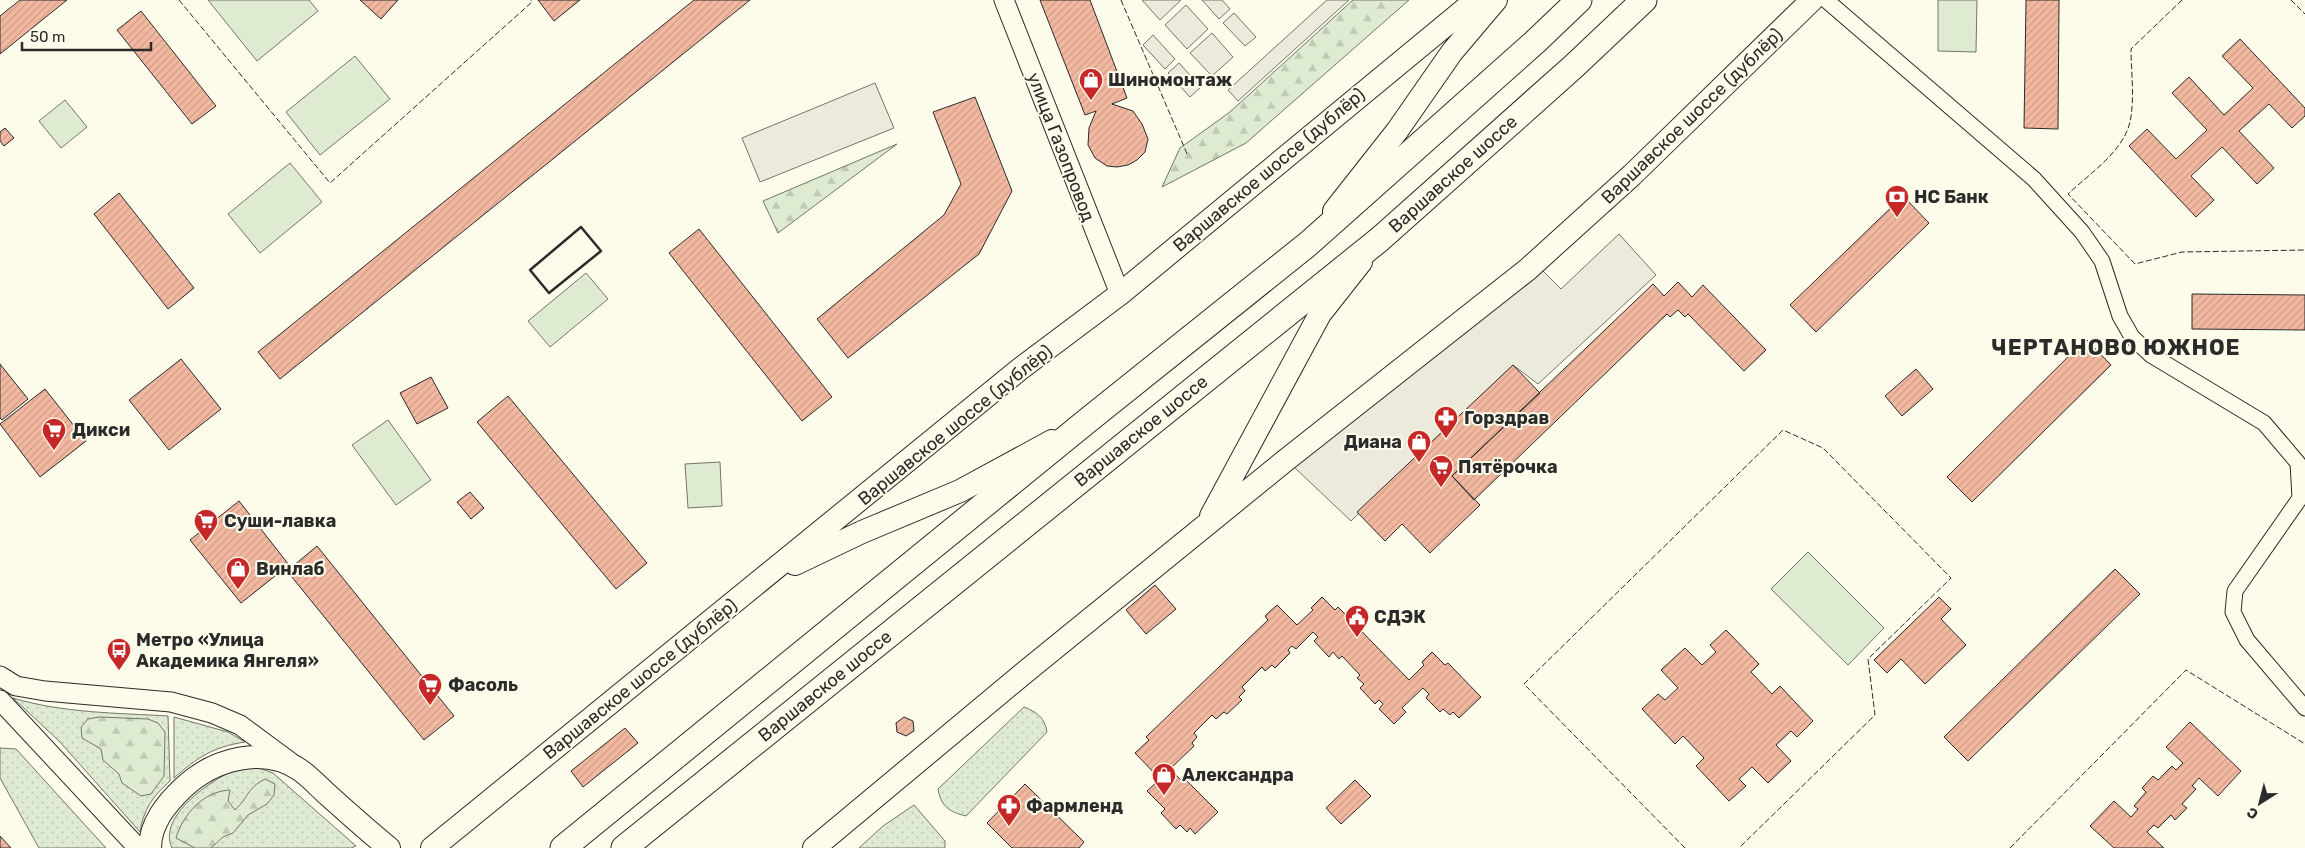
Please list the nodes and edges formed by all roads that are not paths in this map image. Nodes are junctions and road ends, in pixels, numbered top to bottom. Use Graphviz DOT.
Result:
graph roads {
  1 [pos="1004,0"];
  2 [pos="1476,0"];
  3 [pos="1496,0"];
  4 [pos="1579,0"];
  5 [pos="1644,0"];
  6 [pos="1812,0"];
  7 [pos="1826,0"];
  8 [pos="1380,239"];
  9 [pos="1308,244"];
  10 [pos="1120,294"];
  11 [pos="1087,421"];
  12 [pos="1206,526"];
  13 [pos="758,582"];
  14 [pos="0,676"];
  15 [pos="0,700"];
  16 [pos="2305,708"];
  17 [pos="299,769"];
  18 [pos="138,848"];
  19 [pos="150,848"];
  20 [pos="388,848"];
  21 [pos="432,848"];
  22 [pos="563,848"];
  23 [pos="624,848"];
  24 [pos="814,848"];
  1 -- 10 [label="street, улица Газопровод"];
  2 -- 10 [label="main road, Варшавское шоссе (дублёр)"];
  3 -- 9 [label="main road"];
  4 -- 9 [label="main road"];
  5 -- 8 [label="main road, Варшавское шоссе"];
  6 -- 12 [label="main road, Варшавское шоссе (дублёр)"];
  7 -- 16 [label="street"];
  8 -- 12 [label="main road"];
  8 -- 23 [label="main road, Варшавское шоссе"];
  9 -- 11 [label="main road"];
  10 -- 13 [label="main road, Варшавское шоссе (дублёр)"];
  11 -- 13 [label="main road"];
  11 -- 22 [label="main road"];
  12 -- 24 [label="main road, Варшавское шоссе (дублёр)"];
  13 -- 21 [label="main road, Варшавское шоссе (дублёр)"];
  14 -- 17 [label="street"];
  15 -- 18 [label="street"];
  17 -- 19 [label="main road"];
  17 -- 20 [label="main road"];
}
